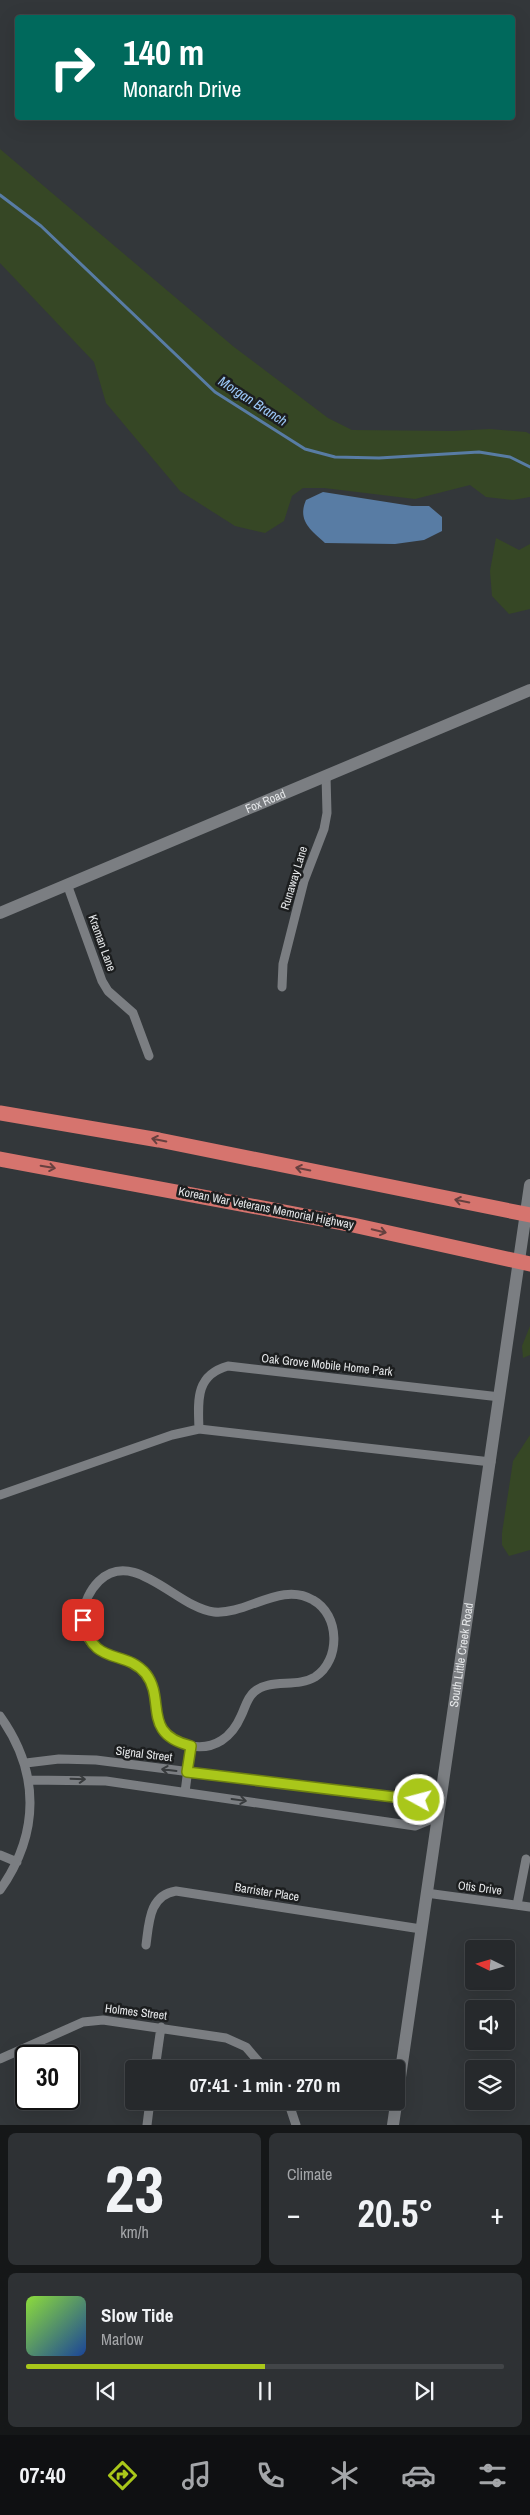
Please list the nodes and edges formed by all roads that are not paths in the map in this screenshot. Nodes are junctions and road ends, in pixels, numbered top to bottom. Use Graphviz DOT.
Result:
graph roads {
  1 [pos="530,690"];
  2 [pos="326,776"];
  3 [pos="67,884"];
  4 [pos="0,912"];
  5 [pos="282,987"];
  6 [pos="149,1056"];
  7 [pos="0,1113"];
  8 [pos="0,1159"];
  9 [pos="530,1186"];
  10 [pos="530,1215"];
  11 [pos="530,1264"];
  12 [pos="500,1397"];
  13 [pos="199,1429"];
  14 [pos="491,1462"];
  15 [pos="0,1495"];
  16 [pos="0,1716"];
  17 [pos="191,1746"];
  18 [pos="26,1763"];
  19 [pos="187,1772"];
  20 [pos="29,1780"];
  21 [pos="184,1792"];
  22 [pos="437,1817"];
  23 [pos="0,1854"];
  24 [pos="526,1859"];
  25 [pos="17,1862"];
  26 [pos="0,1890"];
  27 [pos="426,1893"];
  28 [pos="517,1905"];
  29 [pos="530,1907"];
  30 [pos="421,1929"];
  31 [pos="146,1945"];
  32 [pos="161,2027"];
  33 [pos="0,2059"];
  34 [pos="156,2060"];
  35 [pos="257,2060"];
  36 [pos="149,2110"];
  37 [pos="292,2110"];
  38 [pos="147,2125"];
  39 [pos="296,2125"];
  40 [pos="394,2125"];
  1 -- 2 [label="street, Fox Road"];
  2 -- 3 [label="street, Fox Road"];
  2 -- 5 [label="street, Runaway Lane"];
  3 -- 4 [label="street, Fox Road"];
  3 -- 6 [label="street, Kraman Lane"];
  10 -- 7 [label="highway, one-way"];
  8 -- 11 [label="highway, Korean War Veterans Memorial Highway, one-way"];
  9 -- 12 [label="street, South Little Creek Road"];
  12 -- 13 [label="street, Oak Grove Mobile Home Park"];
  12 -- 14 [label="street, South Little Creek Road"];
  13 -- 14 [label="street"];
  13 -- 15 [label="street"];
  14 -- 22 [label="street, South Little Creek Road"];
  16 -- 18 [label="street"];
  17 -- 17 [label="street"];
  17 -- 19 [label="street"];
  19 -- 18 [label="street, Signal Street, one-way"];
  18 -- 20 [label="street"];
  19 -- 21 [label="street"];
  19 -- 22 [label="street, Signal Street"];
  20 -- 21 [label="street, one-way"];
  20 -- 25 [label="street"];
  21 -- 22 [label="street, one-way"];
  22 -- 27 [label="street, South Little Creek Road"];
  23 -- 25 [label="street"];
  24 -- 28 [label="street"];
  25 -- 26 [label="street"];
  27 -- 28 [label="street, Otis Drive"];
  27 -- 30 [label="street, South Little Creek Road"];
  28 -- 29 [label="street, Otis Drive"];
  30 -- 31 [label="street, Barrister Place"];
  30 -- 40 [label="street, South Little Creek Road"];
  32 -- 33 [label="street, Holmes Street"];
  32 -- 34 [label="street"];
  32 -- 35 [label="street, Holmes Street"];
  36 -- 38 [label="street"];
  37 -- 39 [label="street"];
}
